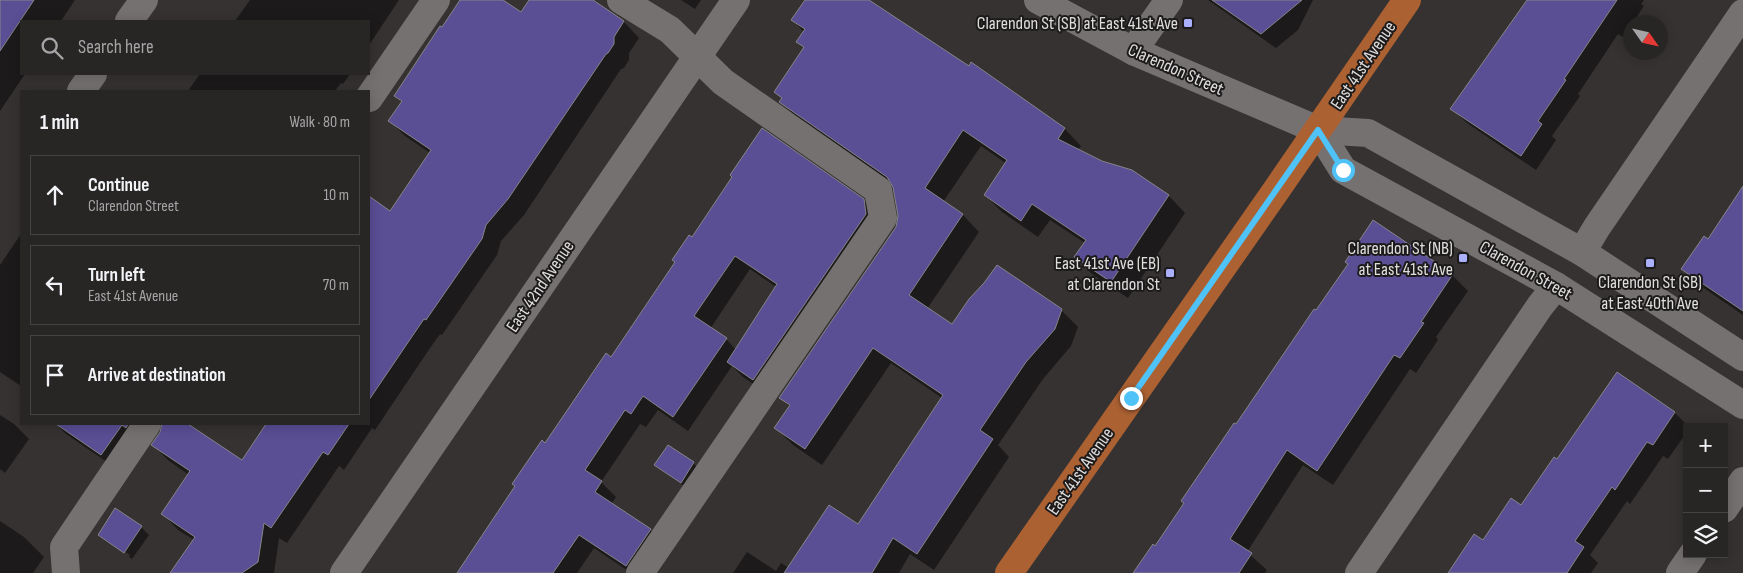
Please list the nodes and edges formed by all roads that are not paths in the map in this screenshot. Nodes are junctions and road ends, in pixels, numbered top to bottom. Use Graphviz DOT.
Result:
graph roads {
  1 [pos="144,0"];
  2 [pos="436,0"];
  3 [pos="621,0"];
  4 [pos="736,0"];
  5 [pos="1038,0"];
  6 [pos="1169,0"];
  7 [pos="1407,0"];
  8 [pos="1743,13"];
  9 [pos="130,20"];
  10 [pos="1133,51"];
  11 [pos="697,56"];
  12 [pos="92,75"];
  13 [pos="82,90"];
  14 [pos="370,97"];
  15 [pos="1318,130"];
  16 [pos="1582,252"];
  17 [pos="1556,286"];
  18 [pos="1743,357"];
  19 [pos="1743,405"];
  20 [pos="146,425"];
  21 [pos="1743,481"];
  22 [pos="1728,503"];
  23 [pos="1690,558"];
  24 [pos="66,573"];
  25 [pos="344,573"];
  26 [pos="640,573"];
  27 [pos="1009,573"];
  28 [pos="1359,573"];
  29 [pos="1680,573"];
  1 -- 9 [label="street"];
  2 -- 14 [label="street"];
  3 -- 11 [label="street"];
  4 -- 11 [label="street, East 42nd Avenue"];
  5 -- 10 [label="street, Clarendon Street"];
  6 -- 10 [label="street"];
  7 -- 15 [label="main road, East 41st Avenue"];
  8 -- 16 [label="street"];
  10 -- 15 [label="street, Clarendon Street"];
  11 -- 25 [label="street, East 42nd Avenue"];
  11 -- 26 [label="street"];
  12 -- 13 [label="street"];
  15 -- 16 [label="street, Clarendon Street"];
  15 -- 17 [label="street, Clarendon Street"];
  15 -- 27 [label="main road, East 41st Avenue"];
  16 -- 18 [label="street, Clarendon Street"];
  17 -- 19 [label="street, Clarendon Street"];
  17 -- 28 [label="street"];
  20 -- 24 [label="street"];
  21 -- 22 [label="street"];
  23 -- 29 [label="street"];
}
